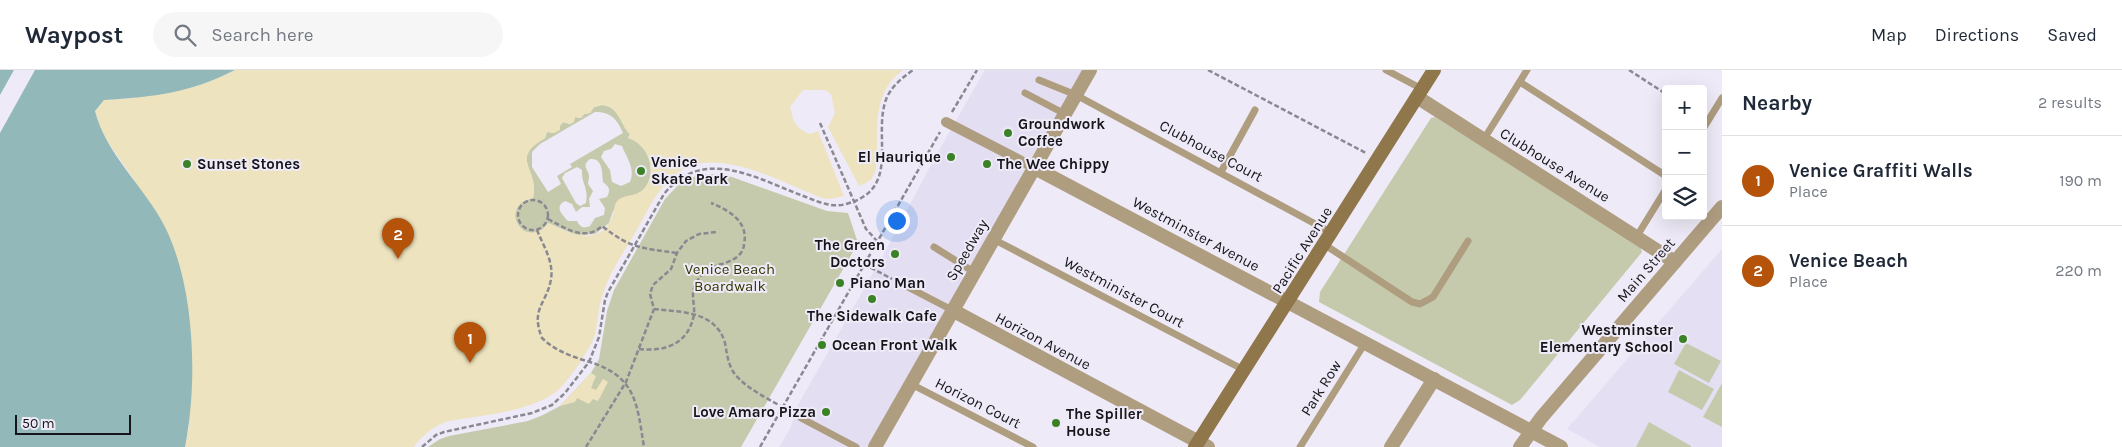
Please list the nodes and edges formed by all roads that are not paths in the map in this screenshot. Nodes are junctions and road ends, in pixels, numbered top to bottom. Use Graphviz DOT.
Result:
graph roads {
  1 [pos="1090,70"];
  2 [pos="1386,70"];
  3 [pos="1434,70"];
  4 [pos="1527,70"];
  5 [pos="1039,80"];
  6 [pos="1520,82"];
  7 [pos="1025,93"];
  8 [pos="1420,93"];
  9 [pos="1076,95"];
  10 [pos="1722,98"];
  11 [pos="1255,110"];
  12 [pos="1065,114"];
  13 [pos="946,122"];
  14 [pos="1707,122"];
  15 [pos="1484,139"];
  16 [pos="1034,167"];
  17 [pos="1221,172"];
  18 [pos="1664,175"];
  19 [pos="1662,195"];
  20 [pos="1722,207"];
  21 [pos="1332,233"];
  22 [pos="1636,236"];
  23 [pos="992,239"];
  24 [pos="1468,241"];
  25 [pos="1325,245"];
  26 [pos="934,247"];
  27 [pos="1675,262"];
  28 [pos="974,272"];
  29 [pos="902,284"];
  30 [pos="1289,302"];
  31 [pos="952,310"];
  32 [pos="1365,343"];
  33 [pos="1244,370"];
  34 [pos="1434,379"];
  35 [pos="911,384"];
  36 [pos="801,418"];
  37 [pos="1531,431"];
  38 [pos="1200,445"];
  39 [pos="856,447"];
  40 [pos="875,447"];
  41 [pos="1033,447"];
  42 [pos="1300,447"];
  43 [pos="1391,447"];
  44 [pos="1520,447"];
  45 [pos="1562,447"];
  1 -- 9 [label="street, Speedway"];
  2 -- 8 [label="lane"];
  3 -- 8 [label="main road, Pacific Avenue"];
  4 -- 6 [label="lane"];
  5 -- 9 [label="lane, Clubhouse Court"];
  6 -- 15 [label="lane"];
  6 -- 18 [label="lane"];
  7 -- 12 [label="lane"];
  8 -- 15 [label="street, Clubhouse Avenue"];
  8 -- 21 [label="main road, Pacific Avenue"];
  9 -- 12 [label="street, Speedway"];
  9 -- 17 [label="lane, Clubhouse Court"];
  10 -- 14 [label="lane"];
  11 -- 17 [label="lane"];
  12 -- 16 [label="street, Speedway"];
  13 -- 16 [label="street, Westminster Avenue"];
  15 -- 22 [label="street, Clubhouse Avenue"];
  16 -- 23 [label="street, Speedway"];
  16 -- 30 [label="street, Westminster Avenue"];
  17 -- 21 [label="lane, Clubhouse Court"];
  19 -- 22 [label="lane"];
  20 -- 27 [label="street, Main Street"];
  21 -- 25 [label="main road, Pacific Avenue"];
  22 -- 27 [label="street, Clubhouse Avenue"];
  23 -- 28 [label="street, Speedway"];
  23 -- 33 [label="lane, Westminister Court"];
  24 -- 25 [label="lane"];
  25 -- 30 [label="main road, Pacific Avenue"];
  26 -- 28 [label="lane"];
  27 -- 37 [label="street, Main Street"];
  28 -- 31 [label="street, Speedway"];
  29 -- 31 [label="lane, Horizon Avenue"];
  30 -- 32 [label="street, Westminster Avenue"];
  30 -- 33 [label="main road, Pacific Avenue"];
  31 -- 35 [label="street, Speedway"];
  31 -- 38 [label="street, Horizon Avenue"];
  32 -- 34 [label="street, Westminster Avenue"];
  32 -- 42 [label="lane, Park Row"];
  33 -- 38 [label="main road, Pacific Avenue"];
  34 -- 37 [label="street, Westminster Avenue"];
  34 -- 43 [label="street"];
  35 -- 40 [label="street, Speedway"];
  35 -- 41 [label="lane, Horizon Court"];
  36 -- 39 [label="lane"];
  37 -- 44 [label="street, Main Street"];
  37 -- 45 [label="street, Westminster Avenue"];
}
